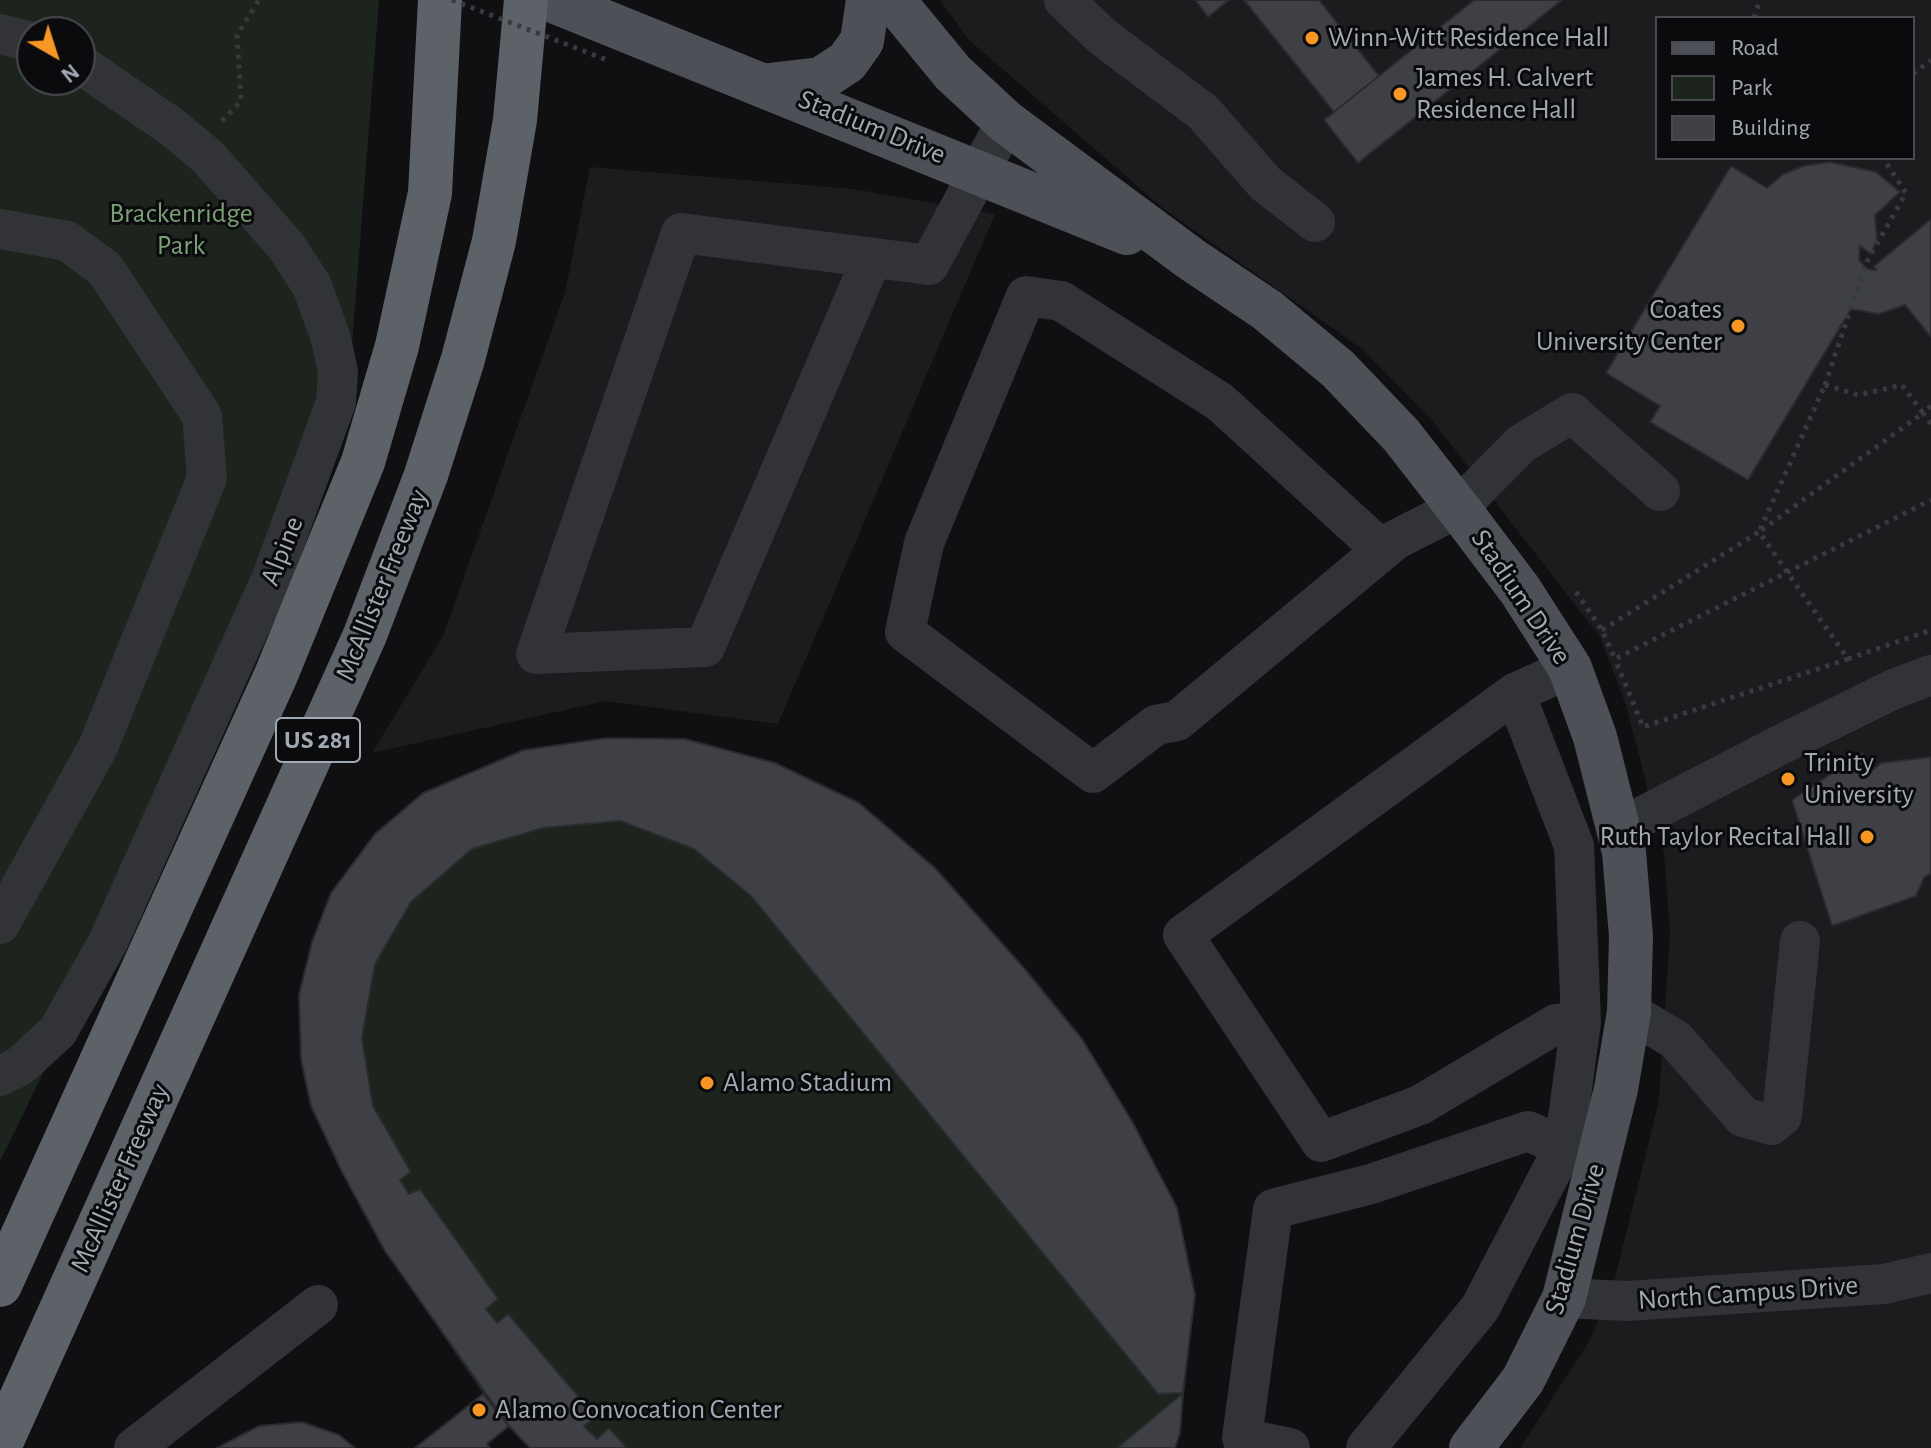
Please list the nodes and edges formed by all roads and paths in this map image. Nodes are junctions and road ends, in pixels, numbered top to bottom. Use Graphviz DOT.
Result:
graph roads {
  1 [pos="259,0"];
  2 [pos="440,0"];
  3 [pos="452,0"];
  4 [pos="526,0"];
  5 [pos="551,0"];
  6 [pos="868,0"];
  7 [pos="893,0"];
  8 [pos="1064,0"];
  9 [pos="621,48"];
  10 [pos="1931,60"];
  11 [pos="1915,72"];
  12 [pos="96,75"];
  13 [pos="766,85"];
  14 [pos="1006,122"];
  15 [pos="198,148"];
  16 [pos="1884,160"];
  17 [pos="978,170"];
  18 [pos="1315,222"];
  19 [pos="0,229"];
  20 [pos="872,258"];
  21 [pos="1191,259"];
  22 [pos="1825,385"];
  23 [pos="1931,406"];
  24 [pos="1923,413"];
  25 [pos="1931,424"];
  26 [pos="1660,491"];
  27 [pos="1931,500"];
  28 [pos="1458,508"];
  29 [pos="1759,532"];
  30 [pos="1382,550"];
  31 [pos="1787,572"];
  32 [pos="1576,592"];
  33 [pos="1602,630"];
  34 [pos="1931,630"];
  35 [pos="1615,659"];
  36 [pos="1848,659"];
  37 [pos="1570,668"];
  38 [pos="1931,675"];
  39 [pos="1515,693"];
  40 [pos="1618,829"];
  41 [pos="0,924"];
  42 [pos="1800,941"];
  43 [pos="1629,1012"];
  44 [pos="1581,1022"];
  45 [pos="0,1076"];
  46 [pos="1582,1149"];
  47 [pos="1931,1273"];
  48 [pos="0,1285"];
  49 [pos="1564,1298"];
  50 [pos="318,1305"];
  51 [pos="0,1445"];
  52 [pos="134,1448"];
  53 [pos="1290,1448"];
  54 [pos="1366,1448"];
  55 [pos="1471,1448"];
  1 -- 15 [label="path"];
  2 -- 48 [label="highway, US 281"];
  3 -- 9 [label="path, bridge"];
  4 -- 51 [label="highway, McAllister Freeway / US 281"];
  5 -- 9 [label="main road, Stadium Drive"];
  6 -- 13 [label="main road"];
  7 -- 14 [label="main road, Stadium Drive"];
  8 -- 18 [label="street"];
  9 -- 13 [label="main road, Stadium Drive"];
  10 -- 11 [label="path"];
  12 -- 15 [label="street, Alpine"];
  13 -- 17 [label="main road, Stadium Drive"];
  14 -- 17 [label="street"];
  14 -- 21 [label="main road, Stadium Drive"];
  15 -- 45 [label="street, Alpine"];
  16 -- 22 [label="path"];
  17 -- 20 [label="street"];
  17 -- 21 [label="main road, Stadium Drive"];
  19 -- 41 [label="street"];
  20 -- 20 [label="street"];
  21 -- 28 [label="main road, Stadium Drive"];
  22 -- 24 [label="path"];
  22 -- 29 [label="path"];
  23 -- 24 [label="path"];
  24 -- 25 [label="path"];
  24 -- 29 [label="path"];
  26 -- 28 [label="street"];
  27 -- 31 [label="path"];
  28 -- 30 [label="street"];
  28 -- 37 [label="main road, Stadium Drive"];
  29 -- 31 [label="path"];
  29 -- 33 [label="path"];
  30 -- 30 [label="street"];
  31 -- 35 [label="path"];
  31 -- 36 [label="path"];
  32 -- 33 [label="path"];
  33 -- 35 [label="path"];
  34 -- 36 [label="path"];
  35 -- 36 [label="path"];
  37 -- 39 [label="street"];
  37 -- 40 [label="main road, Stadium Drive"];
  38 -- 40 [label="street"];
  39 -- 44 [label="street"];
  39 -- 44 [label="street"];
  40 -- 43 [label="main road, Stadium Drive"];
  42 -- 43 [label="street"];
  43 -- 46 [label="main road, Stadium Drive"];
  44 -- 46 [label="street"];
  46 -- 49 [label="main road, Stadium Drive"];
  46 -- 53 [label="street"];
  46 -- 54 [label="street"];
  47 -- 49 [label="street, North Campus Drive"];
  49 -- 55 [label="main road, Stadium Drive"];
  50 -- 52 [label="street"];
}
